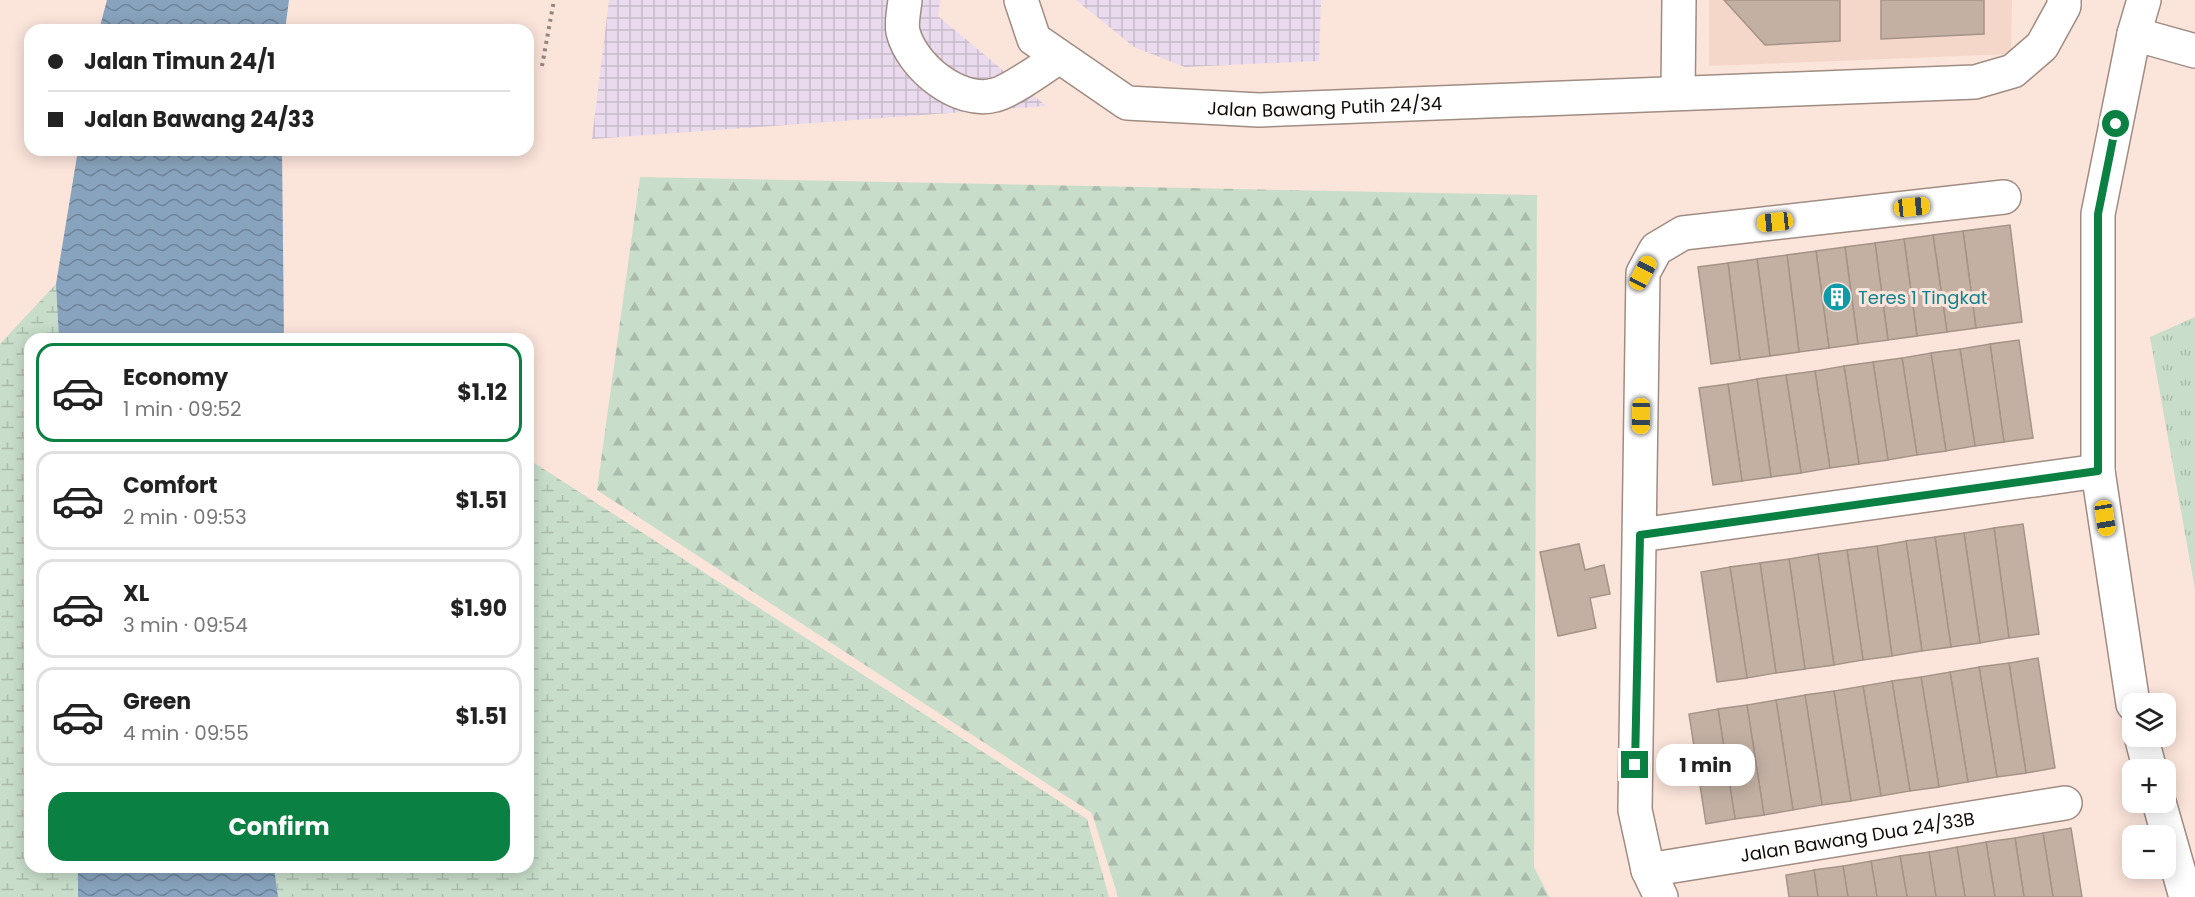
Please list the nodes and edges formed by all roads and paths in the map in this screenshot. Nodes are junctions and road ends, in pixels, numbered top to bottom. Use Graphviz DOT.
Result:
graph roads {
  1 [pos="555,0"];
  2 [pos="905,0"];
  3 [pos="1021,0"];
  4 [pos="1678,0"];
  5 [pos="2064,0"];
  6 [pos="2144,0"];
  7 [pos="2134,34"];
  8 [pos="2195,51"];
  9 [pos="1059,57"];
  10 [pos="542,66"];
  11 [pos="1677,93"];
  12 [pos="2004,197"];
  13 [pos="2098,471"];
  14 [pos="1640,535"];
  15 [pos="2131,693"];
  16 [pos="2065,803"];
  17 [pos="2163,813"];
  18 [pos="1654,884"];
  19 [pos="2186,897"];
  1 -- 10 [label="path"];
  2 -- 9 [label="street"];
  3 -- 9 [label="street, Jalan Bawang Putih 24/34"];
  4 -- 11 [label="street"];
  5 -- 11 [label="street, Jalan Bawang Putih 24/34"];
  6 -- 7 [label="street"];
  7 -- 8 [label="street"];
  7 -- 13 [label="street"];
  9 -- 11 [label="street, Jalan Bawang Putih 24/34"];
  12 -- 14 [label="street"];
  13 -- 14 [label="street"];
  13 -- 15 [label="street"];
  14 -- 18 [label="street"];
  16 -- 18 [label="street, Jalan Bawang Dua 24/33B"];
  17 -- 19 [label="street"];
}
